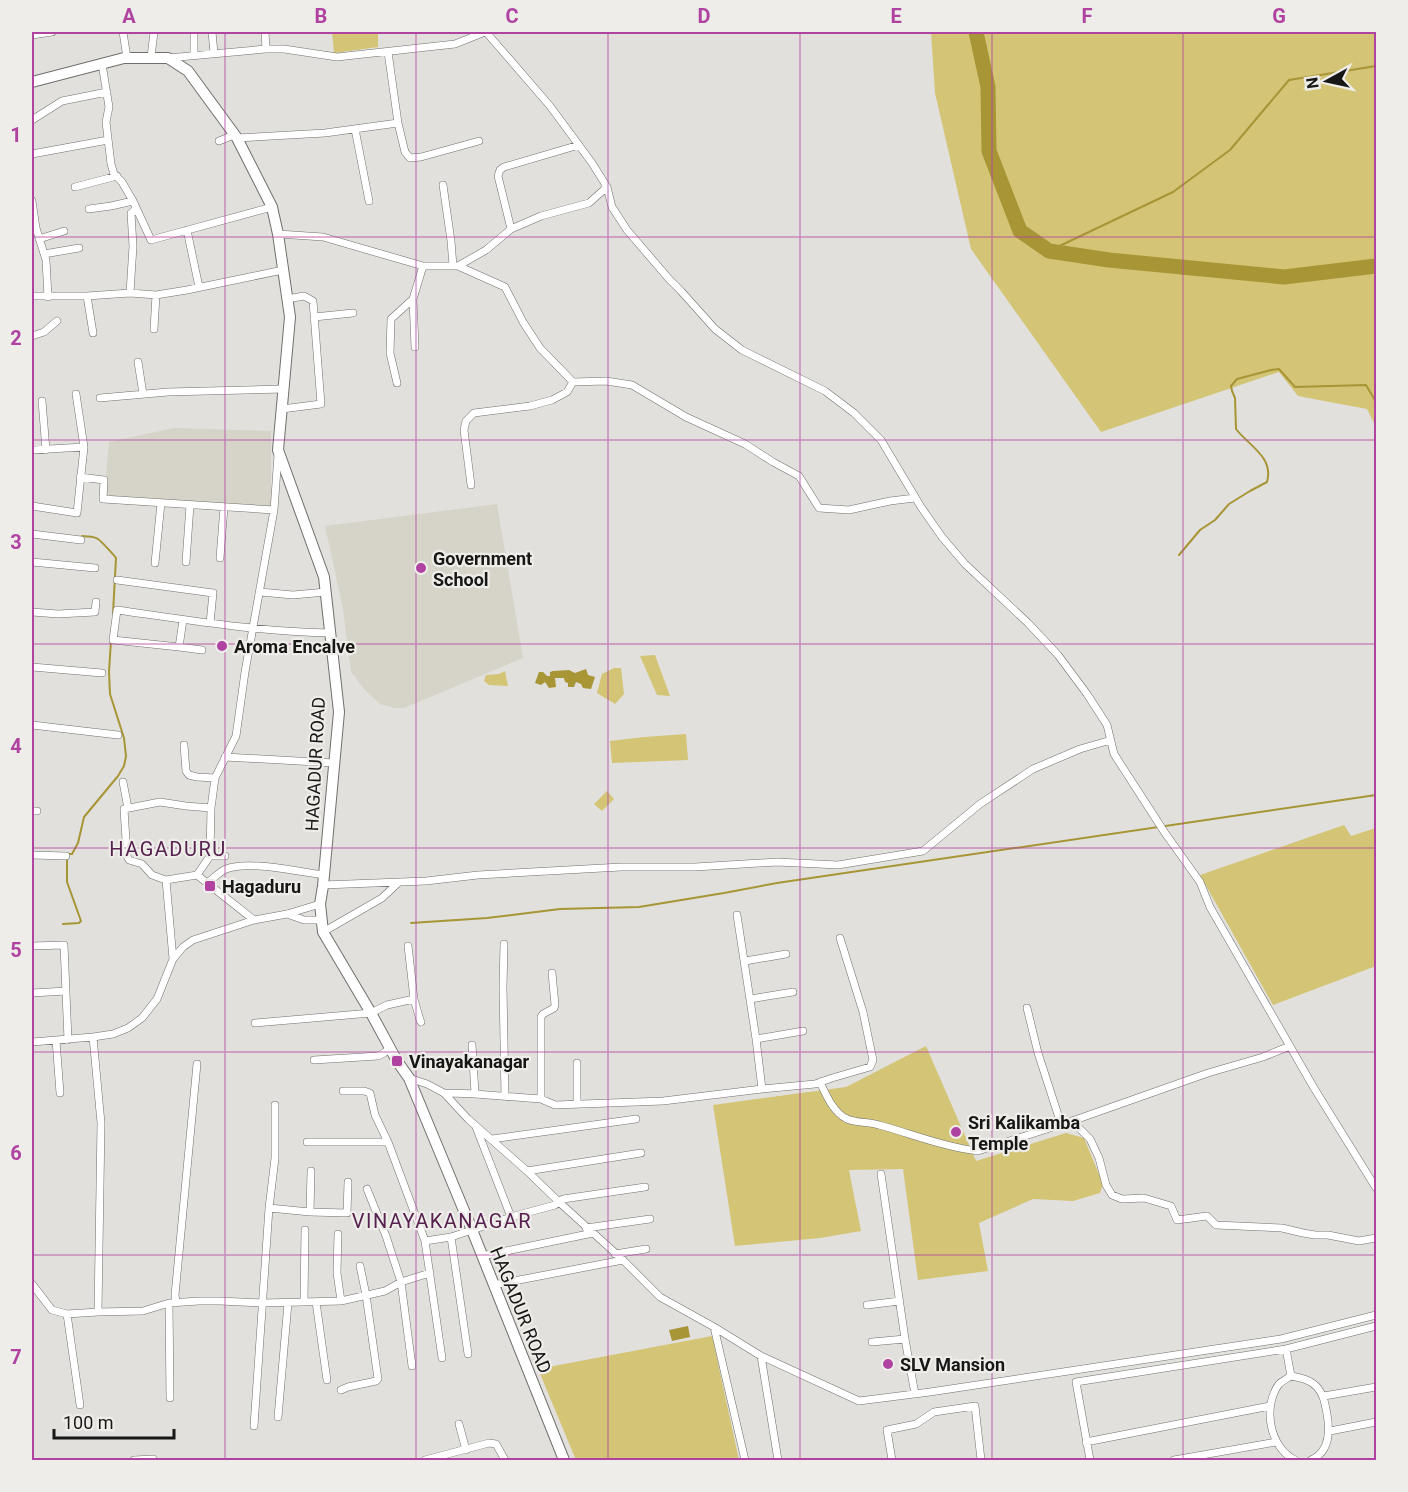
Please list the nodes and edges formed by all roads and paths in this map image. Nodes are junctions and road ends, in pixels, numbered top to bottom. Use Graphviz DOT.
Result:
graph roads {
  1 [pos="52,32"];
  2 [pos="123,32"];
  3 [pos="154,32"];
  4 [pos="194,32"];
  5 [pos="212,32"];
  6 [pos="265,32"];
  7 [pos="486,32"];
  8 [pos="32,35"];
  9 [pos="266,49"];
  10 [pos="388,52"];
  11 [pos="214,53"];
  12 [pos="194,55"];
  13 [pos="151,57"];
  14 [pos="127,58"];
  15 [pos="168,58"];
  16 [pos="102,64"];
  17 [pos="32,82"];
  18 [pos="107,92"];
  19 [pos="32,120"];
  20 [pos="398,123"];
  21 [pos="356,129"];
  22 [pos="236,136"];
  23 [pos="108,140"];
  24 [pos="219,141"];
  25 [pos="479,141"];
  26 [pos="579,145"];
  27 [pos="32,154"];
  28 [pos="117,176"];
  29 [pos="443,185"];
  30 [pos="75,187"];
  31 [pos="607,187"];
  32 [pos="32,201"];
  33 [pos="369,201"];
  34 [pos="135,205"];
  35 [pos="272,207"];
  36 [pos="89,209"];
  37 [pos="511,229"];
  38 [pos="187,230"];
  39 [pos="64,231"];
  40 [pos="278,234"];
  41 [pos="39,238"];
  42 [pos="79,248"];
  43 [pos="44,254"];
  44 [pos="423,266"];
  45 [pos="456,266"];
  46 [pos="283,270"];
  47 [pos="199,287"];
  48 [pos="130,293"];
  49 [pos="156,295"];
  50 [pos="32,296"];
  51 [pos="87,296"];
  52 [pos="48,297"];
  53 [pos="287,299"];
  54 [pos="413,299"];
  55 [pos="353,313"];
  56 [pos="314,317"];
  57 [pos="57,321"];
  58 [pos="154,329"];
  59 [pos="93,333"];
  60 [pos="32,336"];
  61 [pos="415,347"];
  62 [pos="138,362"];
  63 [pos="573,382"];
  64 [pos="397,383"];
  65 [pos="284,389"];
  66 [pos="76,394"];
  67 [pos="142,394"];
  68 [pos="100,398"];
  69 [pos="42,401"];
  70 [pos="282,409"];
  71 [pos="84,447"];
  72 [pos="32,450"];
  73 [pos="46,450"];
  74 [pos="278,450"];
  75 [pos="80,477"];
  76 [pos="471,485"];
  77 [pos="915,498"];
  78 [pos="161,503"];
  79 [pos="190,505"];
  80 [pos="32,506"];
  81 [pos="224,507"];
  82 [pos="274,510"];
  83 [pos="32,534"];
  84 [pos="81,540"];
  85 [pos="220,558"];
  86 [pos="32,562"];
  87 [pos="155,562"];
  88 [pos="186,562"];
  89 [pos="95,568"];
  90 [pos="117,580"];
  91 [pos="260,592"];
  92 [pos="326,592"];
  93 [pos="96,602"];
  94 [pos="32,612"];
  95 [pos="183,620"];
  96 [pos="210,623"];
  97 [pos="252,629"];
  98 [pos="330,633"];
  99 [pos="179,647"];
  100 [pos="202,650"];
  101 [pos="32,667"];
  102 [pos="102,673"];
  103 [pos="32,725"];
  104 [pos="118,735"];
  105 [pos="1111,740"];
  106 [pos="184,745"];
  107 [pos="225,757"];
  108 [pos="334,764"];
  109 [pos="215,778"];
  110 [pos="123,782"];
  111 [pos="128,808"];
  112 [pos="211,808"];
  113 [pos="32,855"];
  114 [pos="66,856"];
  115 [pos="210,856"];
  116 [pos="225,856"];
  117 [pos="197,875"];
  118 [pos="166,880"];
  119 [pos="324,880"];
  120 [pos="399,882"];
  121 [pos="207,883"];
  122 [pos="320,904"];
  123 [pos="288,914"];
  124 [pos="736,915"];
  125 [pos="254,920"];
  126 [pos="322,920"];
  127 [pos="323,932"];
  128 [pos="840,938"];
  129 [pos="504,945"];
  130 [pos="32,946"];
  131 [pos="408,946"];
  132 [pos="786,954"];
  133 [pos="173,959"];
  134 [pos="745,961"];
  135 [pos="552,973"];
  136 [pos="66,991"];
  137 [pos="793,992"];
  138 [pos="32,993"];
  139 [pos="414,999"];
  140 [pos="750,999"];
  141 [pos="1027,1008"];
  142 [pos="371,1013"];
  143 [pos="422,1022"];
  144 [pos="255,1023"];
  145 [pos="803,1032"];
  146 [pos="93,1037"];
  147 [pos="756,1039"];
  148 [pos="56,1040"];
  149 [pos="68,1040"];
  150 [pos="32,1042"];
  151 [pos="472,1045"];
  152 [pos="1290,1046"];
  153 [pos="390,1048"];
  154 [pos="314,1060"];
  155 [pos="577,1063"];
  156 [pos="197,1064"];
  157 [pos="409,1078"];
  158 [pos="820,1082"];
  159 [pos="762,1089"];
  160 [pos="343,1091"];
  161 [pos="60,1093"];
  162 [pos="444,1093"];
  163 [pos="475,1093"];
  164 [pos="505,1097"];
  165 [pos="541,1099"];
  166 [pos="577,1104"];
  167 [pos="275,1105"];
  168 [pos="636,1119"];
  169 [pos="1072,1121"];
  170 [pos="1061,1124"];
  171 [pos="476,1126"];
  172 [pos="492,1139"];
  173 [pos="388,1142"];
  174 [pos="307,1143"];
  175 [pos="641,1153"];
  176 [pos="311,1171"];
  177 [pos="527,1171"];
  178 [pos="881,1174"];
  179 [pos="348,1182"];
  180 [pos="645,1187"];
  181 [pos="1377,1188"];
  182 [pos="367,1189"];
  183 [pos="559,1202"];
  184 [pos="269,1208"];
  185 [pos="310,1212"];
  186 [pos="511,1217"];
  187 [pos="650,1219"];
  188 [pos="586,1228"];
  189 [pos="305,1230"];
  190 [pos="472,1230"];
  191 [pos="593,1233"];
  192 [pos="338,1234"];
  193 [pos="451,1237"];
  194 [pos="1377,1238"];
  195 [pos="425,1241"];
  196 [pos="646,1249"];
  197 [pos="615,1254"];
  198 [pos="482,1256"];
  199 [pos="623,1260"];
  200 [pos="360,1266"];
  201 [pos="430,1273"];
  202 [pos="400,1282"];
  203 [pos="32,1284"];
  204 [pos="493,1286"];
  205 [pos="366,1296"];
  206 [pos="341,1301"];
  207 [pos="900,1301"];
  208 [pos="304,1302"];
  209 [pos="316,1302"];
  210 [pos="173,1303"];
  211 [pos="264,1303"];
  212 [pos="288,1303"];
  213 [pos="867,1305"];
  214 [pos="98,1312"];
  215 [pos="67,1314"];
  216 [pos="1377,1315"];
  217 [pos="1377,1326"];
  218 [pos="714,1327"];
  219 [pos="905,1339"];
  220 [pos="872,1342"];
  221 [pos="1286,1349"];
  222 [pos="468,1354"];
  223 [pos="761,1356"];
  224 [pos="442,1358"];
  225 [pos="412,1366"];
  226 [pos="1291,1376"];
  227 [pos="327,1380"];
  228 [pos="1377,1387"];
  229 [pos="341,1390"];
  230 [pos="915,1394"];
  231 [pos="1324,1396"];
  232 [pos="170,1398"];
  233 [pos="80,1405"];
  234 [pos="1270,1406"];
  235 [pos="278,1417"];
  236 [pos="1377,1422"];
  237 [pos="459,1424"];
  238 [pos="254,1426"];
  239 [pos="1330,1431"];
  240 [pos="1086,1442"];
  241 [pos="1276,1442"];
  242 [pos="466,1450"];
  243 [pos="134,1461"];
  244 [pos="153,1461"];
  245 [pos="424,1461"];
  246 [pos="505,1461"];
  247 [pos="564,1461"];
  248 [pos="744,1461"];
  249 [pos="778,1461"];
  250 [pos="892,1461"];
  251 [pos="981,1461"];
  252 [pos="1090,1461"];
  253 [pos="1174,1461"];
  254 [pos="1295,1461"];
  255 [pos="1311,1461"];
  1 -- 8 [label="street"];
  2 -- 14 [label="street"];
  3 -- 13 [label="street"];
  4 -- 12 [label="street"];
  5 -- 11 [label="street"];
  6 -- 9 [label="street"];
  7 -- 10 [label="street"];
  7 -- 26 [label="street"];
  9 -- 10 [label="street"];
  9 -- 11 [label="street"];
  10 -- 20 [label="street"];
  11 -- 12 [label="street"];
  12 -- 15 [label="street"];
  13 -- 14 [label="street"];
  13 -- 15 [label="street"];
  14 -- 16 [label="street"];
  15 -- 22 [label="street, HAGADUR ROAD"];
  16 -- 17 [label="street"];
  16 -- 18 [label="street"];
  18 -- 19 [label="street"];
  18 -- 23 [label="street"];
  20 -- 21 [label="street"];
  20 -- 25 [label="street"];
  21 -- 22 [label="street"];
  21 -- 33 [label="street"];
  22 -- 24 [label="street"];
  22 -- 35 [label="street, HAGADUR ROAD"];
  23 -- 27 [label="street"];
  23 -- 28 [label="street"];
  26 -- 31 [label="street"];
  26 -- 37 [label="street"];
  28 -- 30 [label="street"];
  28 -- 34 [label="street"];
  29 -- 45 [label="street"];
  31 -- 37 [label="street"];
  31 -- 77 [label="street"];
  32 -- 41 [label="street"];
  34 -- 36 [label="street"];
  34 -- 38 [label="street"];
  34 -- 48 [label="street"];
  35 -- 38 [label="street"];
  35 -- 40 [label="street, HAGADUR ROAD"];
  37 -- 45 [label="street"];
  38 -- 47 [label="street"];
  39 -- 41 [label="street"];
  40 -- 44 [label="street"];
  40 -- 46 [label="street, HAGADUR ROAD"];
  41 -- 43 [label="street"];
  42 -- 43 [label="street"];
  43 -- 52 [label="street"];
  44 -- 45 [label="street"];
  44 -- 54 [label="street"];
  45 -- 63 [label="street"];
  46 -- 47 [label="street"];
  46 -- 53 [label="street, HAGADUR ROAD"];
  47 -- 49 [label="street"];
  48 -- 49 [label="street"];
  48 -- 51 [label="street"];
  49 -- 58 [label="street"];
  50 -- 52 [label="street"];
  51 -- 52 [label="street"];
  51 -- 59 [label="street"];
  53 -- 56 [label="street"];
  53 -- 65 [label="street, HAGADUR ROAD"];
  54 -- 61 [label="street"];
  54 -- 64 [label="street"];
  55 -- 56 [label="street"];
  56 -- 70 [label="street"];
  57 -- 60 [label="street"];
  62 -- 67 [label="street"];
  63 -- 76 [label="street"];
  63 -- 77 [label="street"];
  65 -- 67 [label="street"];
  65 -- 70 [label="street, HAGADUR ROAD"];
  66 -- 71 [label="street"];
  67 -- 68 [label="street"];
  69 -- 73 [label="street"];
  70 -- 74 [label="street, HAGADUR ROAD"];
  71 -- 73 [label="street"];
  71 -- 75 [label="street"];
  72 -- 73 [label="street"];
  74 -- 82 [label="street"];
  74 -- 92 [label="street, HAGADUR ROAD"];
  75 -- 78 [label="street"];
  75 -- 80 [label="street"];
  77 -- 105 [label="street"];
  78 -- 79 [label="street"];
  78 -- 87 [label="street"];
  79 -- 81 [label="street"];
  79 -- 88 [label="street"];
  81 -- 82 [label="street"];
  81 -- 85 [label="street"];
  82 -- 91 [label="street"];
  83 -- 84 [label="street"];
  86 -- 89 [label="street"];
  90 -- 96 [label="street"];
  91 -- 92 [label="street"];
  91 -- 97 [label="street"];
  92 -- 98 [label="street, HAGADUR ROAD"];
  93 -- 94 [label="street"];
  95 -- 96 [label="street"];
  95 -- 99 [label="street"];
  95 -- 99 [label="street"];
  96 -- 97 [label="street"];
  97 -- 98 [label="street"];
  97 -- 107 [label="street"];
  98 -- 108 [label="street, HAGADUR ROAD"];
  99 -- 100 [label="street"];
  101 -- 102 [label="street"];
  103 -- 104 [label="street"];
  105 -- 120 [label="street"];
  105 -- 152 [label="street"];
  106 -- 109 [label="street"];
  107 -- 108 [label="street"];
  107 -- 109 [label="street"];
  108 -- 119 [label="street, HAGADUR ROAD"];
  109 -- 112 [label="street"];
  110 -- 111 [label="street"];
  111 -- 112 [label="street"];
  111 -- 118 [label="street"];
  112 -- 115 [label="street"];
  113 -- 114 [label="street"];
  115 -- 116 [label="street"];
  115 -- 117 [label="street"];
  117 -- 118 [label="street"];
  117 -- 121 [label="street"];
  118 -- 133 [label="street"];
  119 -- 120 [label="street"];
  119 -- 121 [label="street"];
  119 -- 122 [label="street, HAGADUR ROAD"];
  120 -- 127 [label="street"];
  121 -- 125 [label="street"];
  122 -- 123 [label="street"];
  122 -- 126 [label="street, HAGADUR ROAD"];
  123 -- 125 [label="street"];
  123 -- 126 [label="street"];
  124 -- 134 [label="street"];
  125 -- 133 [label="street"];
  126 -- 127 [label="street, HAGADUR ROAD"];
  127 -- 142 [label="street, HAGADUR ROAD"];
  128 -- 158 [label="street"];
  129 -- 164 [label="street"];
  130 -- 136 [label="street"];
  131 -- 139 [label="street"];
  132 -- 134 [label="street"];
  133 -- 146 [label="street"];
  134 -- 140 [label="street"];
  135 -- 165 [label="street"];
  136 -- 138 [label="street"];
  136 -- 149 [label="street"];
  137 -- 140 [label="street"];
  139 -- 142 [label="street"];
  139 -- 143 [label="street"];
  140 -- 147 [label="street"];
  141 -- 170 [label="street"];
  142 -- 144 [label="street"];
  142 -- 153 [label="street, HAGADUR ROAD"];
  145 -- 147 [label="street"];
  146 -- 149 [label="street"];
  146 -- 214 [label="street"];
  147 -- 159 [label="street"];
  148 -- 149 [label="street"];
  148 -- 150 [label="street"];
  148 -- 161 [label="street"];
  151 -- 163 [label="street"];
  152 -- 169 [label="street"];
  152 -- 181 [label="street"];
  153 -- 154 [label="street"];
  153 -- 157 [label="street, HAGADUR ROAD"];
  155 -- 166 [label="street"];
  156 -- 210 [label="street"];
  157 -- 162 [label="street"];
  157 -- 190 [label="street, HAGADUR ROAD"];
  158 -- 159 [label="street"];
  158 -- 170 [label="street"];
  159 -- 166 [label="street"];
  160 -- 173 [label="street"];
  162 -- 163 [label="street"];
  162 -- 171 [label="street"];
  163 -- 164 [label="street"];
  164 -- 165 [label="street"];
  165 -- 166 [label="street"];
  167 -- 184 [label="street"];
  168 -- 172 [label="street"];
  169 -- 170 [label="street"];
  169 -- 194 [label="street"];
  171 -- 172 [label="street"];
  171 -- 186 [label="street"];
  172 -- 177 [label="street"];
  173 -- 174 [label="street"];
  173 -- 195 [label="street"];
  175 -- 177 [label="street"];
  176 -- 185 [label="street"];
  177 -- 183 [label="street"];
  178 -- 207 [label="street"];
  179 -- 185 [label="street"];
  180 -- 183 [label="street"];
  182 -- 202 [label="street"];
  183 -- 186 [label="street"];
  183 -- 188 [label="street"];
  184 -- 185 [label="street"];
  184 -- 211 [label="street"];
  186 -- 190 [label="street"];
  187 -- 188 [label="street"];
  188 -- 191 [label="street"];
  189 -- 208 [label="street"];
  190 -- 193 [label="street"];
  190 -- 198 [label="street, HAGADUR ROAD"];
  191 -- 197 [label="street"];
  191 -- 198 [label="street"];
  192 -- 206 [label="street"];
  193 -- 195 [label="street"];
  193 -- 222 [label="street"];
  195 -- 201 [label="street"];
  196 -- 197 [label="street"];
  197 -- 199 [label="street"];
  198 -- 204 [label="street, HAGADUR ROAD"];
  199 -- 204 [label="street"];
  199 -- 218 [label="street"];
  200 -- 205 [label="street"];
  201 -- 202 [label="street"];
  201 -- 224 [label="street"];
  202 -- 205 [label="street"];
  202 -- 225 [label="street"];
  203 -- 215 [label="street"];
  204 -- 247 [label="street, HAGADUR ROAD"];
  205 -- 206 [label="street"];
  205 -- 229 [label="street"];
  206 -- 209 [label="street"];
  207 -- 213 [label="street"];
  207 -- 219 [label="street"];
  208 -- 209 [label="street"];
  208 -- 212 [label="street"];
  209 -- 227 [label="street"];
  210 -- 211 [label="street"];
  210 -- 214 [label="street"];
  210 -- 232 [label="street"];
  211 -- 212 [label="street"];
  211 -- 238 [label="street"];
  212 -- 235 [label="street"];
  214 -- 215 [label="street"];
  215 -- 233 [label="street"];
  216 -- 230 [label="street"];
  217 -- 221 [label="street"];
  218 -- 223 [label="street"];
  218 -- 248 [label="street"];
  219 -- 220 [label="street"];
  219 -- 230 [label="street"];
  221 -- 226 [label="street"];
  221 -- 240 [label="street"];
  223 -- 230 [label="street"];
  223 -- 249 [label="street"];
  226 -- 231 [label="street"];
  226 -- 234 [label="street"];
  228 -- 231 [label="street"];
  231 -- 239 [label="street"];
  234 -- 240 [label="street"];
  234 -- 241 [label="street"];
  236 -- 239 [label="street"];
  237 -- 242 [label="street"];
  239 -- 255 [label="street"];
  240 -- 252 [label="street"];
  241 -- 253 [label="street"];
  241 -- 254 [label="street"];
  242 -- 245 [label="street"];
  242 -- 246 [label="street"];
  243 -- 244 [label="street"];
  250 -- 251 [label="street"];
}
